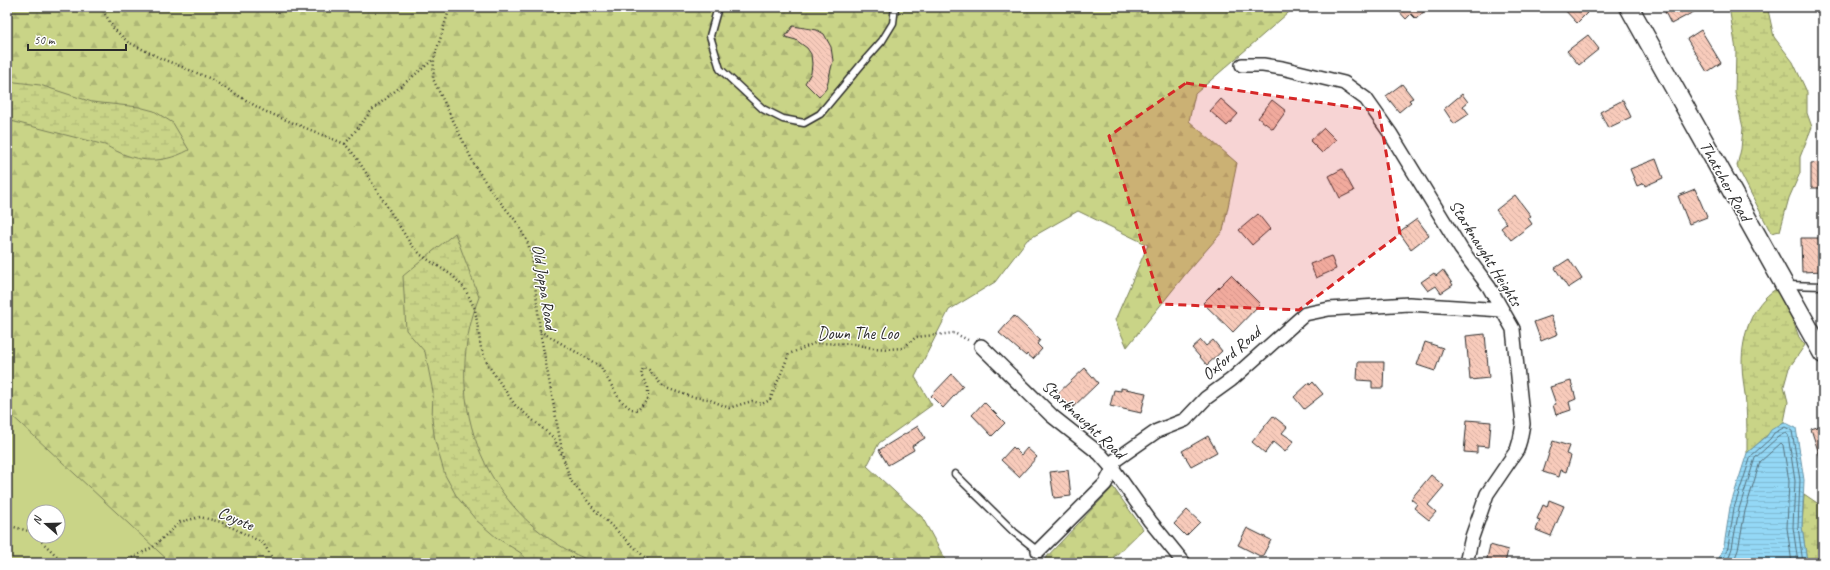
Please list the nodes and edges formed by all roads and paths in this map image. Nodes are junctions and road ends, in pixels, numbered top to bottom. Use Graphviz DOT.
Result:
graph roads {
  1 [pos="101,7"];
  2 [pos="450,7"];
  3 [pos="718,7"];
  4 [pos="895,7"];
  5 [pos="1629,7"];
  6 [pos="434,59"];
  7 [pos="1242,65"];
  8 [pos="345,144"];
  9 [pos="1785,285"];
  10 [pos="1823,286"];
  11 [pos="1502,310"];
  12 [pos="540,331"];
  13 [pos="981,346"];
  14 [pos="1823,354"];
  15 [pos="565,463"];
  16 [pos="1113,469"];
  17 [pos="955,474"];
  18 [pos="7,525"];
  19 [pos="26,530"];
  20 [pos="44,544"];
  21 [pos="1038,551"];
  22 [pos="64,563"];
  23 [pos="117,563"];
  24 [pos="276,563"];
  25 [pos="651,563"];
  26 [pos="1184,563"];
  27 [pos="1466,563"];
  1 -- 8 [label="path"];
  2 -- 6 [label="path, Old Joppa Road"];
  3 -- 4 [label="lane"];
  5 -- 9 [label="main road, Thatcher Road"];
  6 -- 8 [label="path"];
  6 -- 12 [label="path, Old Joppa Road"];
  7 -- 11 [label="street, Starknaught Heights"];
  8 -- 15 [label="path"];
  9 -- 10 [label="lane"];
  9 -- 14 [label="main road, Thatcher Road"];
  11 -- 16 [label="street, Oxford Road"];
  11 -- 27 [label="street, Starknaught Heights"];
  12 -- 13 [label="path, Down The Loo"];
  12 -- 15 [label="path, Old Joppa Road"];
  13 -- 16 [label="street, Starknaught Road"];
  15 -- 25 [label="path, Old Joppa Road"];
  16 -- 21 [label="street, Oxford Road"];
  16 -- 26 [label="street, Starknaught Road"];
  17 -- 21 [label="lane"];
  18 -- 19 [label="path"];
  20 -- 22 [label="path"];
  23 -- 24 [label="path, Coyote"];
}
